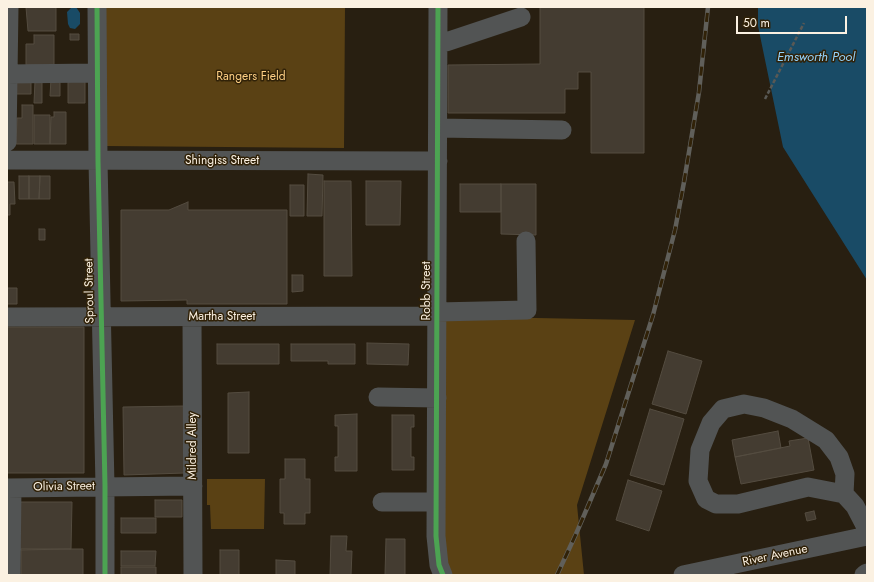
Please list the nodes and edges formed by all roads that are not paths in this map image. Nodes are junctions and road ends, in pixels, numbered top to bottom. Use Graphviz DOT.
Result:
graph roads {
  1 [pos="8,7"];
  2 [pos="97,7"];
  3 [pos="438,7"];
  4 [pos="521,17"];
  5 [pos="438,40"];
  6 [pos="97,73"];
  7 [pos="8,74"];
  8 [pos="438,128"];
  9 [pos="562,130"];
  10 [pos="7,142"];
  11 [pos="7,160"];
  12 [pos="98,161"];
  13 [pos="438,161"];
  14 [pos="526,241"];
  15 [pos="437,314"];
  16 [pos="7,317"];
  17 [pos="192,317"];
  18 [pos="101,318"];
  19 [pos="378,397"];
  20 [pos="436,398"];
  21 [pos="105,486"];
  22 [pos="193,486"];
  23 [pos="10,488"];
  24 [pos="844,494"];
  25 [pos="382,502"];
  26 [pos="436,502"];
  27 [pos="867,529"];
  28 [pos="867,536"];
  29 [pos="743,569"];
  30 [pos="867,573"];
  31 [pos="11,575"];
  32 [pos="105,575"];
  33 [pos="193,575"];
  34 [pos="442,575"];
  35 [pos="683,575"];
  36 [pos="864,575"];
  1 -- 7 [label="street"];
  2 -- 6 [label="street, Sproul Street"];
  3 -- 5 [label="street, Robb Street"];
  4 -- 5 [label="street"];
  5 -- 8 [label="street, Robb Street"];
  6 -- 7 [label="street"];
  6 -- 12 [label="street, Sproul Street"];
  7 -- 10 [label="street"];
  8 -- 9 [label="street"];
  8 -- 13 [label="street, Robb Street"];
  11 -- 12 [label="street, Shingiss Street"];
  12 -- 13 [label="street, Shingiss Street"];
  12 -- 18 [label="street, Sproul Street"];
  13 -- 15 [label="street, Robb Street"];
  14 -- 15 [label="street, Martha Street"];
  15 -- 17 [label="street, Martha Street"];
  15 -- 20 [label="street, Robb Street"];
  16 -- 18 [label="street, Martha Street"];
  17 -- 18 [label="street, Martha Street"];
  17 -- 22 [label="street, Mildred Alley"];
  18 -- 21 [label="street, Sproul Street"];
  19 -- 20 [label="street"];
  20 -- 26 [label="street, Robb Street"];
  21 -- 22 [label="street, Olivia Street"];
  21 -- 23 [label="street, Olivia Street"];
  21 -- 32 [label="street, Sproul Street"];
  22 -- 33 [label="street, Mildred Alley"];
  23 -- 31 [label="street"];
  24 -- 24 [label="street"];
  24 -- 27 [label="street"];
  25 -- 26 [label="street"];
  26 -- 34 [label="street, Robb Street"];
  28 -- 29 [label="street, River Avenue"];
  29 -- 35 [label="street, River Avenue"];
  30 -- 36 [label="street"];
}
